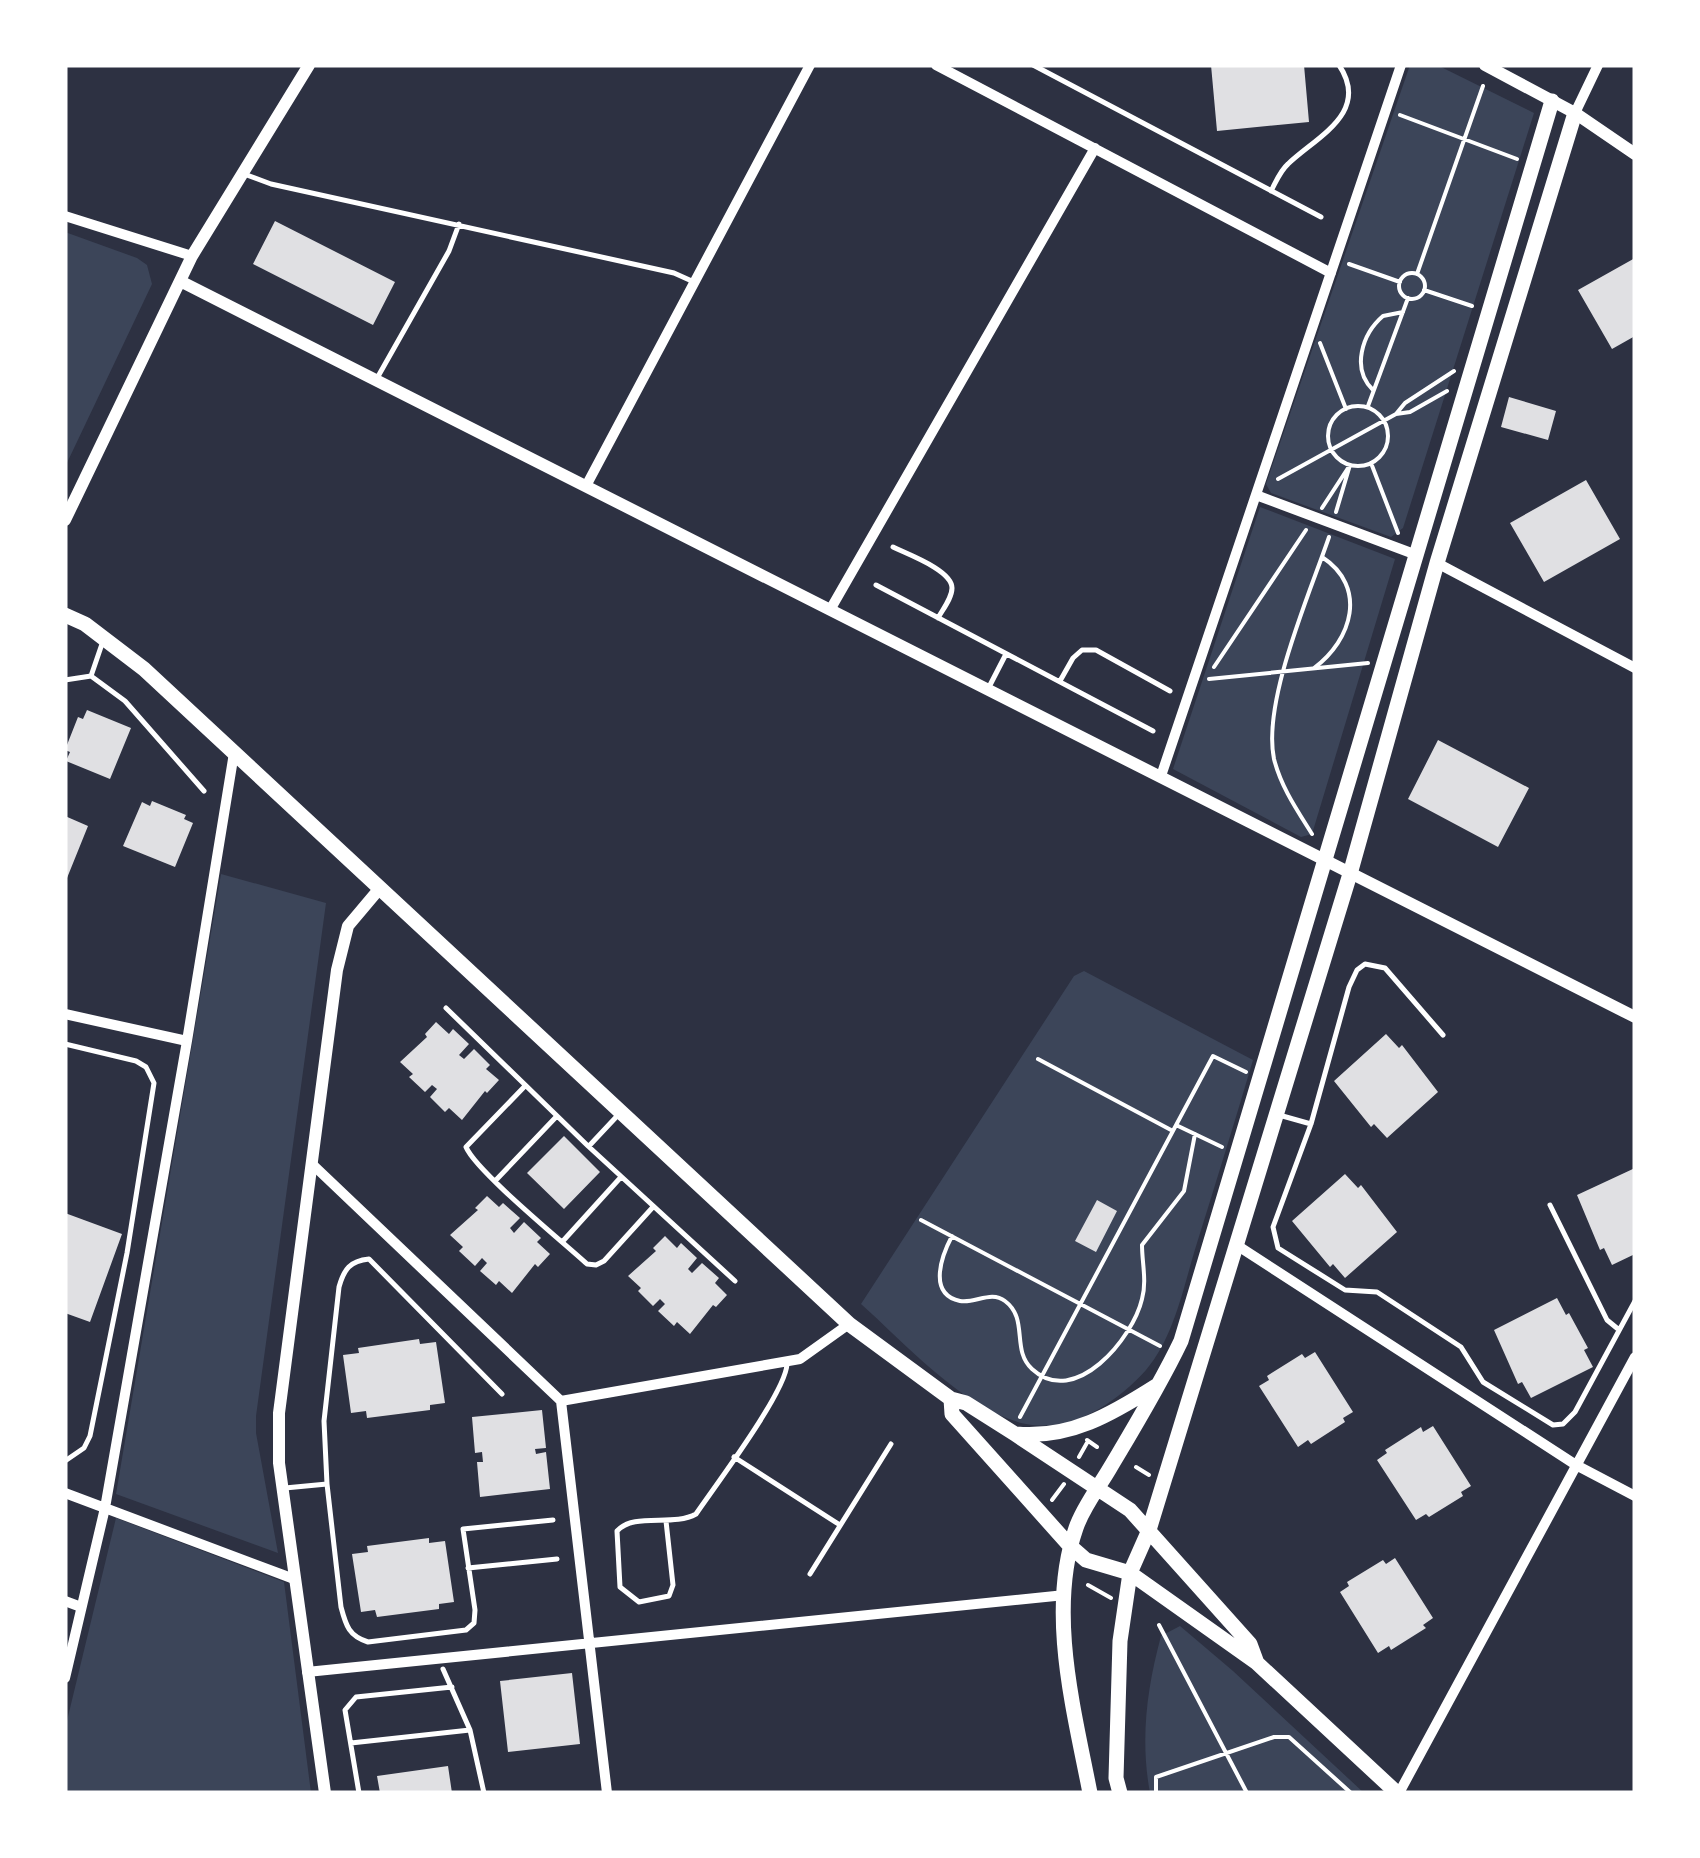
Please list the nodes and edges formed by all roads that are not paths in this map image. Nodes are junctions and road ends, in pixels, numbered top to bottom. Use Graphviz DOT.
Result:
graph roads {
  1 [pos="309,65"];
  2 [pos="810,65"];
  3 [pos="936,65"];
  4 [pos="1033,65"];
  5 [pos="1338,65"];
  6 [pos="1401,65"];
  7 [pos="1485,65"];
  8 [pos="1598,65"];
  9 [pos="1552,102"];
  10 [pos="1574,113"];
  11 [pos="1094,148"];
  12 [pos="1635,154"];
  13 [pos="241,173"];
  14 [pos="1271,190"];
  15 [pos="65,216"];
  16 [pos="1321,217"];
  17 [pos="459,224"];
  18 [pos="192,256"];
  19 [pos="1331,273"];
  20 [pos="180,281"];
  21 [pos="694,282"];
  22 [pos="376,380"];
  23 [pos="586,486"];
  24 [pos="1260,490"];
  25 [pos="65,520"];
  26 [pos="893,547"];
  27 [pos="1414,554"];
  28 [pos="1437,562"];
  29 [pos="876,585"];
  30 [pos="830,610"];
  31 [pos="65,614"];
  32 [pos="938,618"];
  33 [pos="104,638"];
  34 [pos="1006,654"];
  35 [pos="1635,668"];
  36 [pos="91,676"];
  37 [pos="65,680"];
  38 [pos="1060,681"];
  39 [pos="988,690"];
  40 [pos="1170,691"];
  41 [pos="1154,731"];
  42 [pos="234,752"];
  43 [pos="1160,776"];
  44 [pos="204,791"];
  45 [pos="1326,861"];
  46 [pos="1350,874"];
  47 [pos="380,888"];
  48 [pos="446,1008"];
  49 [pos="65,1014"];
  50 [pos="1635,1016"];
  51 [pos="1443,1035"];
  52 [pos="186,1042"];
  53 [pos="65,1044"];
  54 [pos="525,1086"];
  55 [pos="620,1112"];
  56 [pos="1276,1114"];
  57 [pos="557,1116"];
  58 [pos="1310,1124"];
  59 [pos="588,1146"];
  60 [pos="311,1162"];
  61 [pos="621,1176"];
  62 [pos="496,1180"];
  63 [pos="1550,1205"];
  64 [pos="654,1207"];
  65 [pos="562,1242"];
  66 [pos="1236,1244"];
  67 [pos="735,1281"];
  68 [pos="1635,1301"];
  69 [pos="850,1324"];
  70 [pos="1619,1330"];
  71 [pos="1635,1356"];
  72 [pos="787,1361"];
  73 [pos="1160,1384"];
  74 [pos="502,1394"];
  75 [pos="952,1399"];
  76 [pos="561,1401"];
  77 [pos="1015,1429"];
  78 [pos="891,1444"];
  79 [pos="734,1457"];
  80 [pos="65,1461"];
  81 [pos="1576,1465"];
  82 [pos="327,1484"];
  83 [pos="282,1488"];
  84 [pos="1098,1490"];
  85 [pos="65,1493"];
  86 [pos="1635,1496"];
  87 [pos="104,1508"];
  88 [pos="553,1520"];
  89 [pos="666,1522"];
  90 [pos="840,1526"];
  91 [pos="1150,1530"];
  92 [pos="1070,1546"];
  93 [pos="558,1558"];
  94 [pos="468,1568"];
  95 [pos="1130,1573"];
  96 [pos="810,1574"];
  97 [pos="294,1580"];
  98 [pos="1065,1596"];
  99 [pos="65,1601"];
  100 [pos="81,1607"];
  101 [pos="588,1644"];
  102 [pos="1258,1663"];
  103 [pos="443,1669"];
  104 [pos="306,1672"];
  105 [pos="65,1678"];
  106 [pos="452,1687"];
  107 [pos="470,1730"];
  108 [pos="351,1743"];
  109 [pos="324,1793"];
  110 [pos="359,1793"];
  111 [pos="484,1793"];
  112 [pos="608,1793"];
  113 [pos="1090,1793"];
  114 [pos="1120,1793"];
  115 [pos="1398,1793"];
  1 -- 13 [label="street"];
  2 -- 21 [label="street"];
  3 -- 11 [label="street"];
  4 -- 14 [label="lane"];
  5 -- 14 [label="lane"];
  6 -- 19 [label="street"];
  7 -- 9 [label="street"];
  8 -- 10 [label="street"];
  9 -- 10 [label="street"];
  9 -- 27 [label="main road"];
  10 -- 12 [label="street"];
  10 -- 28 [label="main road"];
  11 -- 19 [label="street"];
  11 -- 30 [label="street"];
  13 -- 17 [label="lane"];
  13 -- 18 [label="street"];
  14 -- 16 [label="lane"];
  15 -- 18 [label="street"];
  17 -- 21 [label="lane"];
  17 -- 22 [label="lane"];
  18 -- 20 [label="street"];
  19 -- 24 [label="street"];
  20 -- 22 [label="street"];
  20 -- 25 [label="street"];
  21 -- 23 [label="street"];
  22 -- 23 [label="street"];
  23 -- 30 [label="street"];
  24 -- 27 [label="street"];
  24 -- 43 [label="street"];
  26 -- 32 [label="lane"];
  27 -- 45 [label="main road"];
  28 -- 35 [label="street"];
  28 -- 46 [label="main road"];
  29 -- 32 [label="lane"];
  30 -- 39 [label="street"];
  31 -- 33 [label="main road"];
  32 -- 34 [label="lane"];
  33 -- 36 [label="lane"];
  33 -- 42 [label="main road"];
  34 -- 38 [label="lane"];
  34 -- 39 [label="lane"];
  36 -- 37 [label="lane"];
  36 -- 44 [label="lane"];
  38 -- 40 [label="lane"];
  38 -- 41 [label="lane"];
  39 -- 43 [label="street"];
  42 -- 47 [label="main road"];
  42 -- 52 [label="street"];
  43 -- 45 [label="street"];
  45 -- 46 [label="street"];
  45 -- 73 [label="main road"];
  46 -- 50 [label="street"];
  46 -- 56 [label="main road"];
  47 -- 55 [label="main road"];
  47 -- 60 [label="street"];
  48 -- 54 [label="lane"];
  49 -- 52 [label="street"];
  51 -- 58 [label="lane"];
  52 -- 87 [label="street"];
  53 -- 80 [label="lane"];
  54 -- 57 [label="lane"];
  54 -- 62 [label="lane"];
  55 -- 59 [label="lane"];
  55 -- 69 [label="main road"];
  56 -- 58 [label="lane"];
  56 -- 66 [label="main road"];
  57 -- 59 [label="lane"];
  57 -- 62 [label="lane"];
  58 -- 70 [label="lane"];
  59 -- 61 [label="lane"];
  60 -- 76 [label="street"];
  60 -- 83 [label="street"];
  61 -- 64 [label="lane"];
  61 -- 65 [label="lane"];
  62 -- 65 [label="lane"];
  63 -- 70 [label="lane"];
  64 -- 65 [label="lane"];
  64 -- 67 [label="lane"];
  66 -- 81 [label="street"];
  66 -- 91 [label="main road"];
  68 -- 70 [label="lane"];
  69 -- 72 [label="street"];
  69 -- 75 [label="main road"];
  71 -- 81 [label="street"];
  72 -- 76 [label="street"];
  72 -- 79 [label="lane"];
  73 -- 77 [label="main road"];
  73 -- 84 [label="main road"];
  74 -- 82 [label="lane"];
  75 -- 77 [label="main road"];
  75 -- 92 [label="main road"];
  76 -- 101 [label="street"];
  77 -- 84 [label="main road"];
  78 -- 90 [label="lane"];
  79 -- 89 [label="lane"];
  79 -- 90 [label="lane"];
  81 -- 86 [label="street"];
  81 -- 115 [label="street"];
  82 -- 83 [label="lane"];
  82 -- 94 [label="lane"];
  83 -- 97 [label="street"];
  84 -- 91 [label="main road"];
  84 -- 92 [label="main road"];
  85 -- 87 [label="street"];
  87 -- 97 [label="street"];
  87 -- 100 [label="street"];
  88 -- 94 [label="lane"];
  89 -- 89 [label="lane"];
  90 -- 96 [label="lane"];
  91 -- 95 [label="main road"];
  91 -- 102 [label="main road"];
  92 -- 95 [label="main road"];
  92 -- 98 [label="main road"];
  93 -- 94 [label="lane"];
  95 -- 102 [label="main road"];
  95 -- 114 [label="main road"];
  97 -- 104 [label="street"];
  98 -- 101 [label="street"];
  98 -- 113 [label="main road"];
  99 -- 100 [label="street"];
  100 -- 105 [label="street"];
  101 -- 104 [label="street"];
  101 -- 112 [label="street"];
  102 -- 115 [label="main road"];
  103 -- 106 [label="lane"];
  104 -- 109 [label="street"];
  106 -- 107 [label="lane"];
  106 -- 108 [label="lane"];
  107 -- 108 [label="lane"];
  107 -- 111 [label="lane"];
  108 -- 110 [label="lane"];
}
